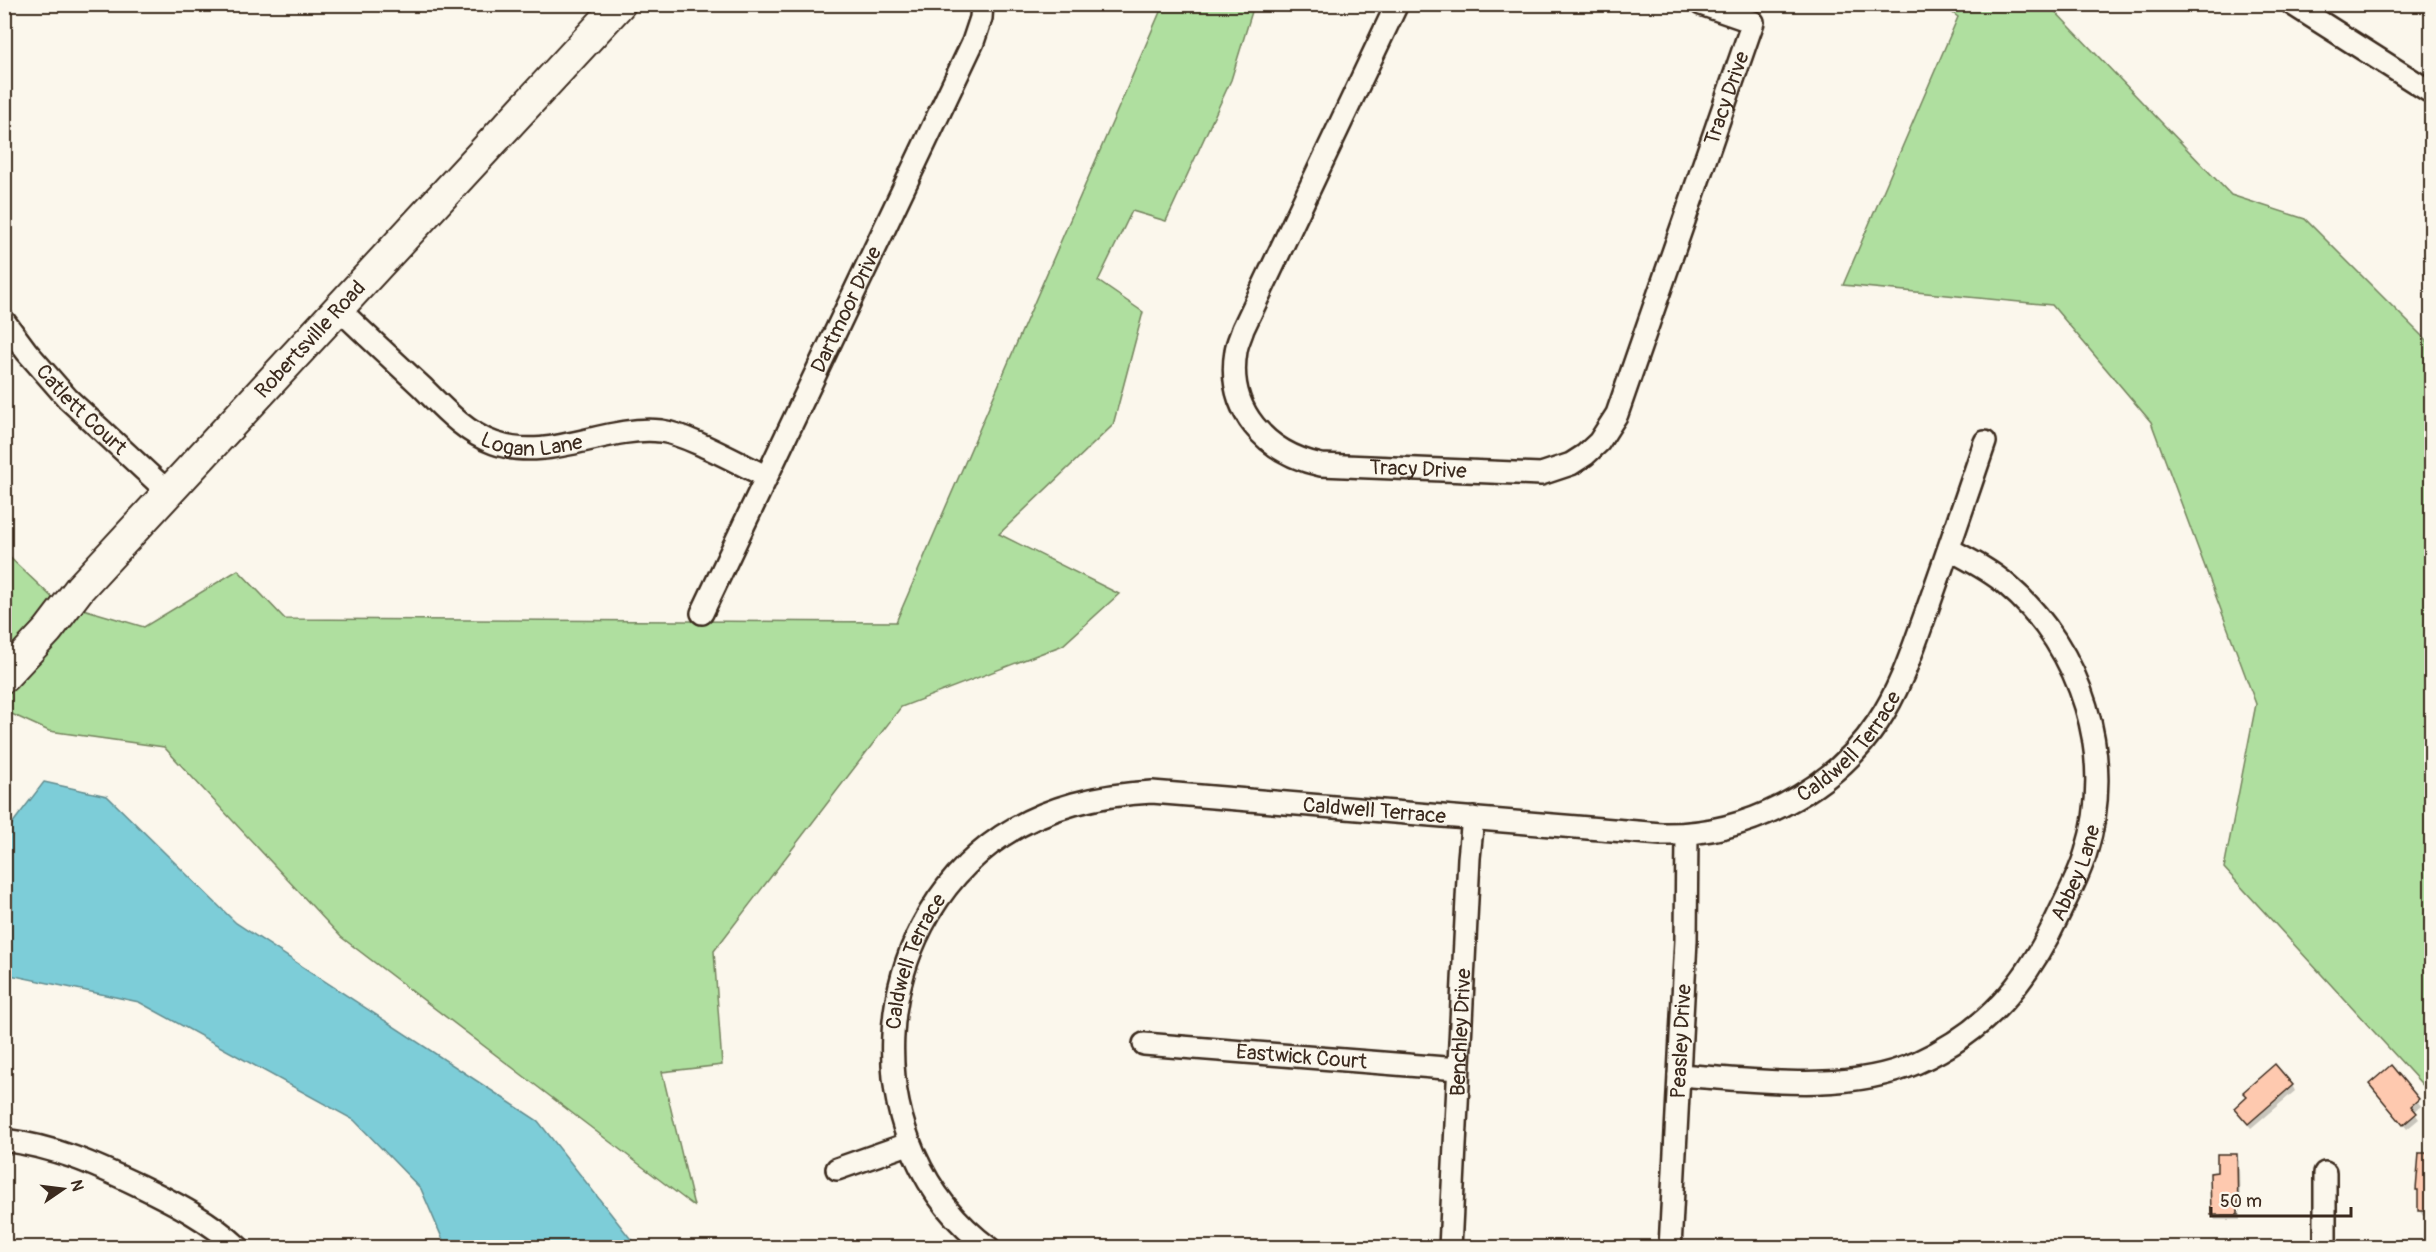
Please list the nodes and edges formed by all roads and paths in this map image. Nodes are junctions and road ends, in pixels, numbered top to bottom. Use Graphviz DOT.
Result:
graph roads {
  1 [pos="620,4"];
  2 [pos="982,4"];
  3 [pos="1397,4"];
  4 [pos="1701,4"];
  5 [pos="2292,4"];
  6 [pos="1756,13"];
  7 [pos="2432,93"];
  8 [pos="339,309"];
  9 [pos="4,321"];
  10 [pos="1985,442"];
  11 [pos="766,476"];
  12 [pos="168,492"];
  13 [pos="1949,549"];
  14 [pos="702,613"];
  15 [pos="4,677"];
  16 [pos="1473,818"];
  17 [pos="1688,834"];
  18 [pos="1144,1044"];
  19 [pos="1458,1069"];
  20 [pos="1679,1076"];
  21 [pos="4,1140"];
  22 [pos="908,1144"];
  23 [pos="837,1169"];
  24 [pos="2325,1173"];
  25 [pos="238,1248"];
  26 [pos="989,1248"];
  27 [pos="1450,1248"];
  28 [pos="1670,1248"];
  29 [pos="2325,1248"];
  1 -- 8 [label="street, Robertsville Road"];
  2 -- 11 [label="street, Dartmoor Drive"];
  3 -- 6 [label="street, Tracy Drive"];
  4 -- 6 [label="street, Tracy Drive"];
  5 -- 7 [label="street"];
  8 -- 11 [label="street, Logan Lane"];
  8 -- 12 [label="street, Robertsville Road"];
  9 -- 12 [label="street, Catlett Court"];
  10 -- 13 [label="street"];
  11 -- 14 [label="street, Dartmoor Drive"];
  12 -- 15 [label="street, Robertsville Road"];
  13 -- 17 [label="street, Caldwell Terrace"];
  13 -- 20 [label="street, Abbey Lane"];
  16 -- 17 [label="street, Caldwell Terrace"];
  16 -- 19 [label="street, Benchley Drive"];
  16 -- 22 [label="street, Caldwell Terrace"];
  17 -- 20 [label="street, Peasley Drive"];
  18 -- 19 [label="street, Eastwick Court"];
  19 -- 27 [label="street, Benchley Drive"];
  20 -- 28 [label="street, Peasley Drive"];
  21 -- 25 [label="street"];
  22 -- 23 [label="street"];
  22 -- 26 [label="street, Caldwell Terrace"];
  24 -- 29 [label="street"];
}
